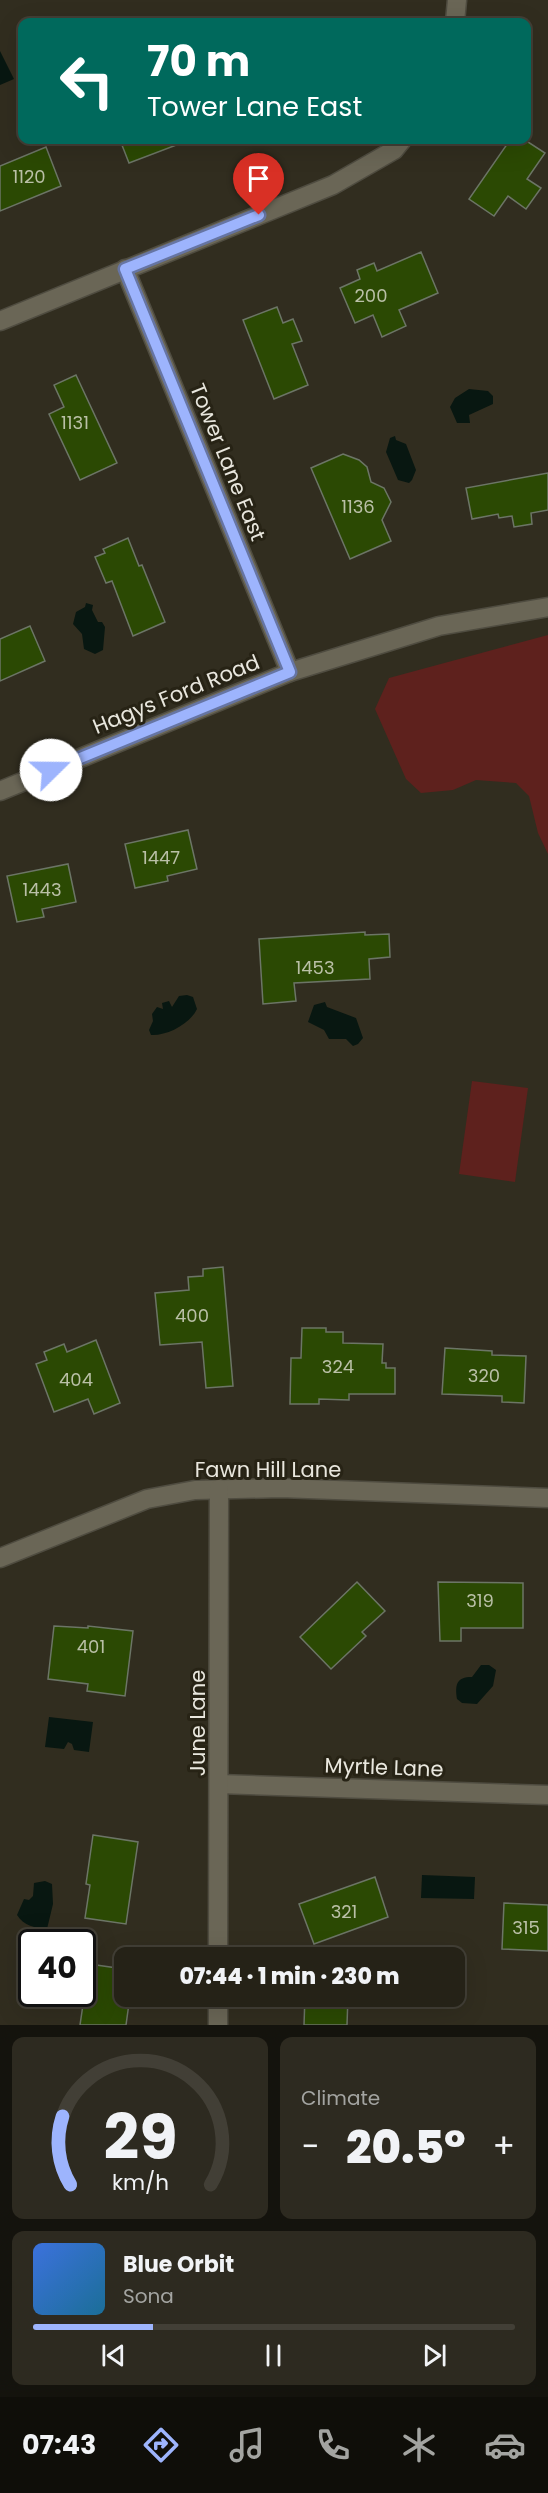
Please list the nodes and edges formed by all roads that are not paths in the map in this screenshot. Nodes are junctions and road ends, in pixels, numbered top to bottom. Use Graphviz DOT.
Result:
graph roads {
  1 [pos="457,0"];
  2 [pos="455,18"];
  3 [pos="399,144"];
  4 [pos="125,269"];
  5 [pos="0,321"];
  6 [pos="548,607"];
  7 [pos="290,672"];
  8 [pos="0,791"];
  9 [pos="219,1489"];
  10 [pos="548,1498"];
  11 [pos="0,1558"];
  12 [pos="219,1784"];
  13 [pos="548,1795"];
  14 [pos="218,1947"];
  15 [pos="218,2007"];
  16 [pos="218,2025"];
  1 -- 2 [label="street"];
  3 -- 4 [label="street"];
  4 -- 5 [label="street"];
  4 -- 7 [label="street, Tower Lane East"];
  6 -- 7 [label="street, Hagys Ford Road"];
  7 -- 8 [label="street, Hagys Ford Road"];
  9 -- 10 [label="street, Fawn Hill Lane"];
  9 -- 11 [label="street, Fawn Hill Lane"];
  9 -- 12 [label="street, June Lane"];
  12 -- 13 [label="street, Myrtle Lane"];
  12 -- 14 [label="street, June Lane"];
  15 -- 16 [label="street"];
}
